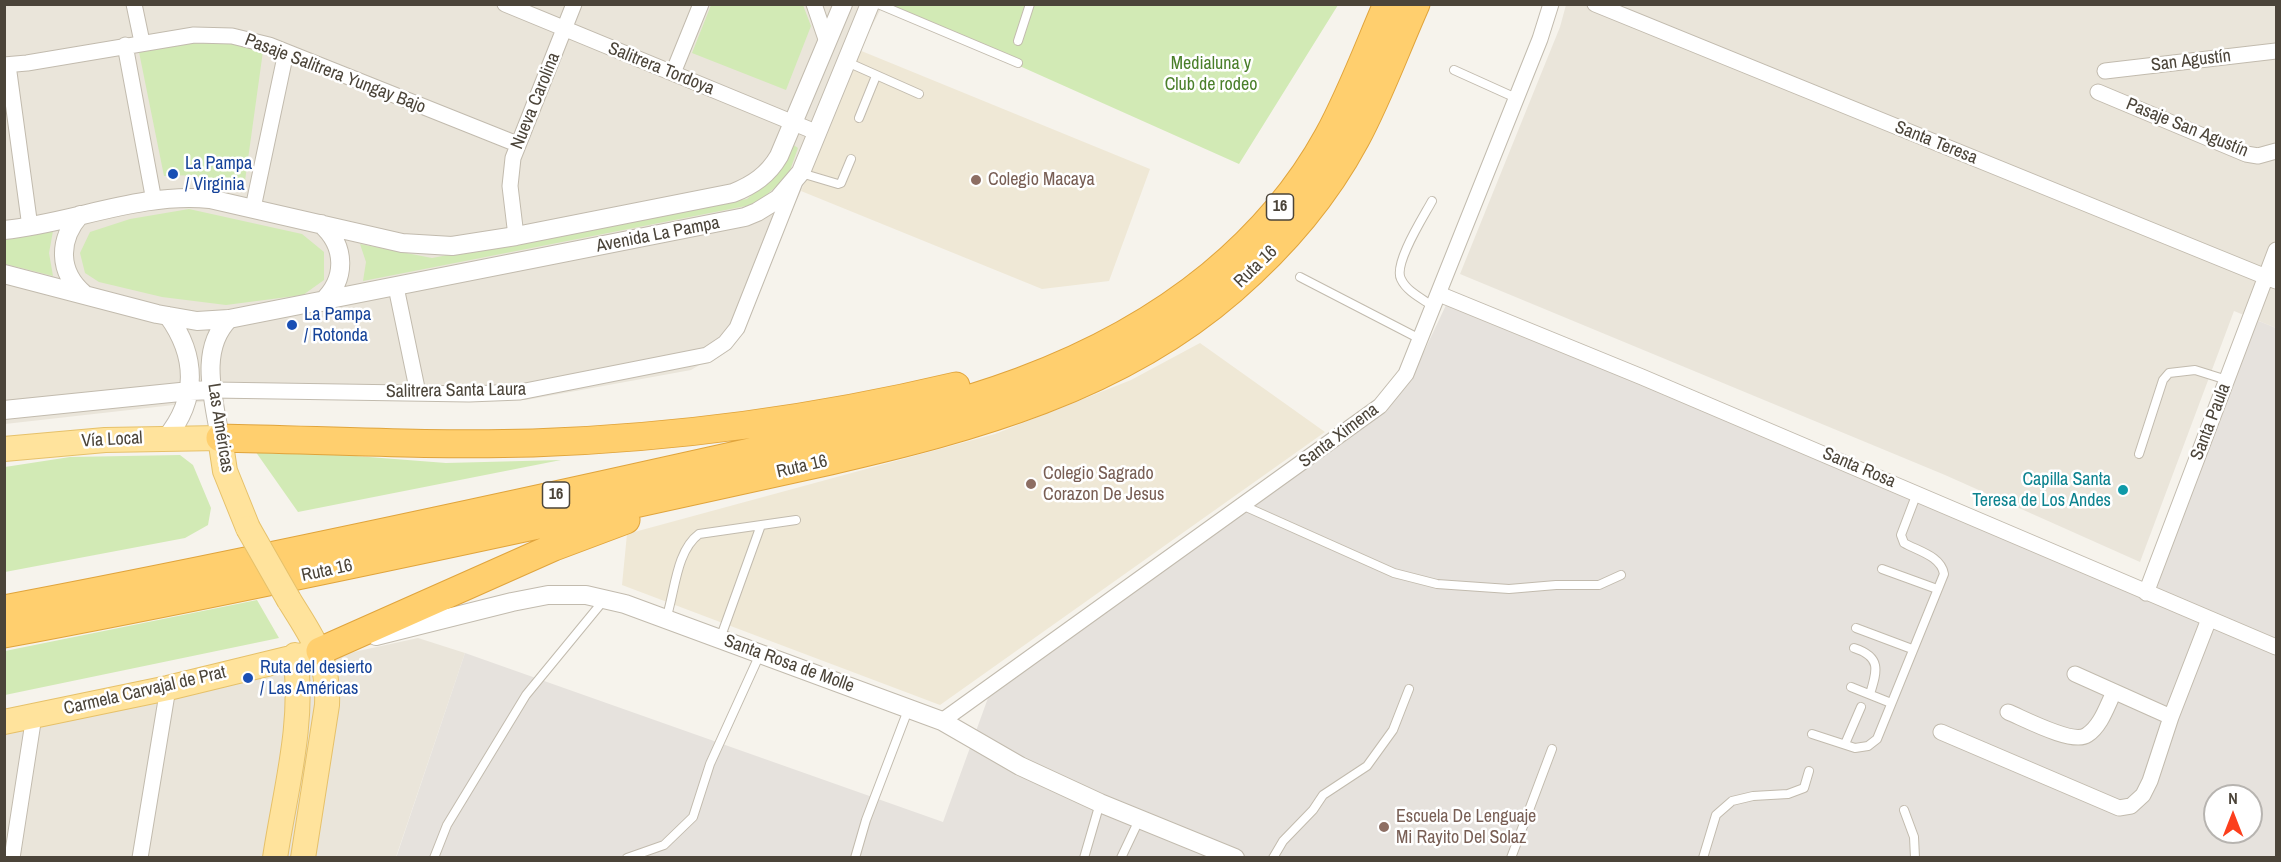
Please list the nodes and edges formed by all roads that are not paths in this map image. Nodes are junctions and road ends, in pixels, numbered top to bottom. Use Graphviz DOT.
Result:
graph roads {
  1 [pos="134,4"];
  2 [pos="505,4"];
  3 [pos="574,4"];
  4 [pos="701,4"];
  5 [pos="814,4"];
  6 [pos="843,4"];
  7 [pos="870,4"];
  8 [pos="878,4"];
  9 [pos="1029,4"];
  10 [pos="1387,4"];
  11 [pos="1416,4"];
  12 [pos="1421,4"];
  13 [pos="1551,4"];
  14 [pos="1595,4"];
  15 [pos="565,29"];
  16 [pos="1018,41"];
  17 [pos="142,42"];
  18 [pos="827,42"];
  19 [pos="124,45"];
  20 [pos="2277,51"];
  21 [pos="286,52"];
  22 [pos="847,62"];
  23 [pos="1018,63"];
  24 [pos="6,65"];
  25 [pos="1454,70"];
  26 [pos="2105,71"];
  27 [pos="673,73"];
  28 [pos="876,76"];
  29 [pos="1383,78"];
  30 [pos="2098,92"];
  31 [pos="919,94"];
  32 [pos="1516,98"];
  33 [pos="859,118"];
  34 [pos="794,123"];
  35 [pos="818,133"];
  36 [pos="517,144"];
  37 [pos="2277,151"];
  38 [pos="851,159"];
  39 [pos="798,177"];
  40 [pos="154,201"];
  41 [pos="1432,201"];
  42 [pos="253,208"];
  43 [pos="80,216"];
  44 [pos="321,224"];
  45 [pos="30,227"];
  46 [pos="4,230"];
  47 [pos="516,236"];
  48 [pos="2277,250"];
  49 [pos="4,274"];
  50 [pos="1300,277"];
  51 [pos="2272,279"];
  52 [pos="396,287"];
  53 [pos="84,294"];
  54 [pos="1436,300"];
  55 [pos="322,302"];
  56 [pos="168,316"];
  57 [pos="229,320"];
  58 [pos="1420,339"];
  59 [pos="1100,349"];
  60 [pos="2227,380"];
  61 [pos="190,390"];
  62 [pos="213,390"];
  63 [pos="417,393"];
  64 [pos="4,410"];
  65 [pos="166,438"];
  66 [pos="220,438"];
  67 [pos="4,449"];
  68 [pos="2139,454"];
  69 [pos="770,474"];
  70 [pos="1917,493"];
  71 [pos="1244,506"];
  72 [pos="796,520"];
  73 [pos="761,525"];
  74 [pos="1882,569"];
  75 [pos="1621,574"];
  76 [pos="1937,589"];
  77 [pos="2146,593"];
  78 [pos="606,598"];
  79 [pos="4,609"];
  80 [pos="666,619"];
  81 [pos="2209,619"];
  82 [pos="1856,628"];
  83 [pos="4,634"];
  84 [pos="720,639"];
  85 [pos="2277,647"];
  86 [pos="1854,648"];
  87 [pos="1912,649"];
  88 [pos="308,653"];
  89 [pos="760,654"];
  90 [pos="2075,674"];
  91 [pos="1851,687"];
  92 [pos="168,688"];
  93 [pos="1409,689"];
  94 [pos="2114,692"];
  95 [pos="1870,694"];
  96 [pos="1891,703"];
  97 [pos="1861,707"];
  98 [pos="909,709"];
  99 [pos="2008,712"];
  100 [pos="34,716"];
  101 [pos="2171,717"];
  102 [pos="942,721"];
  103 [pos="4,722"];
  104 [pos="1941,732"];
  105 [pos="1812,734"];
  106 [pos="1845,744"];
  107 [pos="1552,749"];
  108 [pos="1809,771"];
  109 [pos="1100,804"];
  110 [pos="1905,810"];
  111 [pos="1139,819"];
  112 [pos="10,856"];
  113 [pos="140,858"];
  114 [pos="275,858"];
  115 [pos="303,858"];
  116 [pos="434,858"];
  117 [pos="627,858"];
  118 [pos="855,858"];
  119 [pos="1084,858"];
  120 [pos="1121,858"];
  121 [pos="1235,858"];
  122 [pos="1273,858"];
  123 [pos="1510,858"];
  124 [pos="1703,858"];
  125 [pos="1915,858"];
  1 -- 17 [label="street"];
  2 -- 15 [label="street, Salitrera Tordoya"];
  3 -- 15 [label="street, Nueva Carolina"];
  4 -- 27 [label="street"];
  5 -- 18 [label="street"];
  6 -- 18 [label="street, Avenida La Pampa"];
  7 -- 22 [label="street, Avenida La Pampa"];
  8 -- 23 [label="lane"];
  9 -- 16 [label="lane"];
  10 -- 59 [label="highway, Ruta 16 / 16"];
  11 -- 29 [label="highway, Ruta 16 / 16"];
  12 -- 29 [label="highway"];
  13 -- 32 [label="street, Santa Ximena"];
  14 -- 51 [label="street, Santa Teresa"];
  15 -- 27 [label="street, Salitrera Tordoya"];
  15 -- 36 [label="street, Nueva Carolina"];
  17 -- 19 [label="street, Pasaje Salitrera Yungay Bajo"];
  17 -- 21 [label="street, Pasaje Salitrera Yungay Bajo"];
  18 -- 34 [label="street, Avenida La Pampa"];
  19 -- 24 [label="street, Pasaje Salitrera Yungay Bajo"];
  19 -- 40 [label="street"];
  20 -- 26 [label="street, San Agustín"];
  21 -- 36 [label="street, Pasaje Salitrera Yungay Bajo"];
  21 -- 42 [label="street"];
  22 -- 28 [label="lane"];
  22 -- 35 [label="street, Avenida La Pampa"];
  24 -- 45 [label="street"];
  25 -- 32 [label="lane"];
  27 -- 34 [label="street, Salitrera Tordoya"];
  28 -- 31 [label="lane"];
  28 -- 33 [label="lane"];
  29 -- 69 [label="highway, Ruta 16 / 16"];
  30 -- 37 [label="street, Pasaje San Agustín"];
  32 -- 54 [label="street, Santa Ximena"];
  34 -- 35 [label="street, Salitrera Tordoya"];
  34 -- 47 [label="street, Avenida La Pampa"];
  35 -- 39 [label="street, Avenida La Pampa"];
  36 -- 47 [label="street, Nueva Carolina"];
  38 -- 39 [label="lane"];
  39 -- 52 [label="street, Avenida La Pampa"];
  39 -- 63 [label="street, Salitrera Santa Laura"];
  40 -- 42 [label="street, Avenida La Pampa"];
  40 -- 43 [label="street, Avenida La Pampa"];
  41 -- 54 [label="lane"];
  42 -- 44 [label="street, Avenida La Pampa"];
  43 -- 45 [label="street, Avenida La Pampa"];
  43 -- 53 [label="street"];
  44 -- 47 [label="street, Avenida La Pampa"];
  44 -- 55 [label="street"];
  45 -- 46 [label="street, Avenida La Pampa"];
  48 -- 51 [label="street, Santa Paula"];
  49 -- 53 [label="street, Avenida La Pampa"];
  50 -- 58 [label="lane"];
  51 -- 60 [label="street, Santa Paula"];
  52 -- 55 [label="street, Avenida La Pampa"];
  52 -- 63 [label="street"];
  53 -- 56 [label="street, Avenida La Pampa"];
  54 -- 58 [label="street, Santa Ximena"];
  54 -- 70 [label="street, Santa Rosa"];
  55 -- 57 [label="street, Avenida La Pampa"];
  56 -- 57 [label="street, Avenida La Pampa"];
  56 -- 61 [label="street, Las Américas"];
  57 -- 62 [label="street, Las Américas"];
  58 -- 71 [label="street, Santa Ximena"];
  59 -- 66 [label="highway"];
  59 -- 79 [label="highway, Ruta 16 / 16"];
  60 -- 68 [label="lane"];
  60 -- 77 [label="street, Santa Paula"];
  61 -- 62 [label="street, Salitrera Santa Laura"];
  61 -- 64 [label="street, Salitrera Santa Laura"];
  61 -- 65 [label="street, Las Américas"];
  62 -- 63 [label="street, Salitrera Santa Laura"];
  62 -- 66 [label="street, Las Américas"];
  65 -- 66 [label="main road, Vía Local"];
  65 -- 67 [label="main road, Vía Local"];
  66 -- 88 [label="main road, Las Américas, bridge"];
  69 -- 83 [label="highway, Ruta 16 / 16"];
  69 -- 88 [label="highway"];
  70 -- 76 [label="lane"];
  70 -- 77 [label="street, Santa Rosa"];
  71 -- 75 [label="lane"];
  71 -- 102 [label="street, Santa Ximena"];
  72 -- 73 [label="lane"];
  73 -- 80 [label="lane"];
  73 -- 84 [label="lane"];
  74 -- 76 [label="lane"];
  76 -- 87 [label="lane"];
  77 -- 81 [label="street, Santa Rosa"];
  78 -- 80 [label="street, Santa Rosa de Molle"];
  78 -- 88 [label="street, Santa Rosa de Molle"];
  78 -- 116 [label="lane"];
  80 -- 84 [label="street, Santa Rosa de Molle"];
  81 -- 85 [label="street, Santa Rosa"];
  81 -- 101 [label="street"];
  82 -- 87 [label="lane"];
  84 -- 89 [label="street, Santa Rosa de Molle"];
  86 -- 95 [label="lane"];
  87 -- 96 [label="lane"];
  88 -- 92 [label="main road, Carmela Carvajal de Prat"];
  88 -- 114 [label="main road"];
  88 -- 115 [label="main road"];
  89 -- 98 [label="street, Santa Rosa de Molle"];
  89 -- 117 [label="lane"];
  90 -- 94 [label="street"];
  91 -- 95 [label="lane"];
  92 -- 100 [label="main road, Carmela Carvajal de Prat"];
  92 -- 113 [label="street"];
  93 -- 122 [label="lane"];
  94 -- 99 [label="street"];
  94 -- 101 [label="street"];
  95 -- 96 [label="lane"];
  96 -- 106 [label="lane"];
  97 -- 106 [label="lane"];
  98 -- 102 [label="street, Santa Rosa de Molle"];
  98 -- 118 [label="lane"];
  100 -- 103 [label="main road, Carmela Carvajal de Prat"];
  100 -- 112 [label="street"];
  101 -- 104 [label="street"];
  102 -- 109 [label="street, Santa Rosa de Molle"];
  105 -- 106 [label="lane"];
  107 -- 123 [label="lane"];
  108 -- 124 [label="lane"];
  109 -- 111 [label="street, Santa Rosa de Molle"];
  109 -- 119 [label="lane"];
  110 -- 125 [label="lane"];
  111 -- 120 [label="lane"];
  111 -- 121 [label="street, Santa Rosa de Molle"];
}
